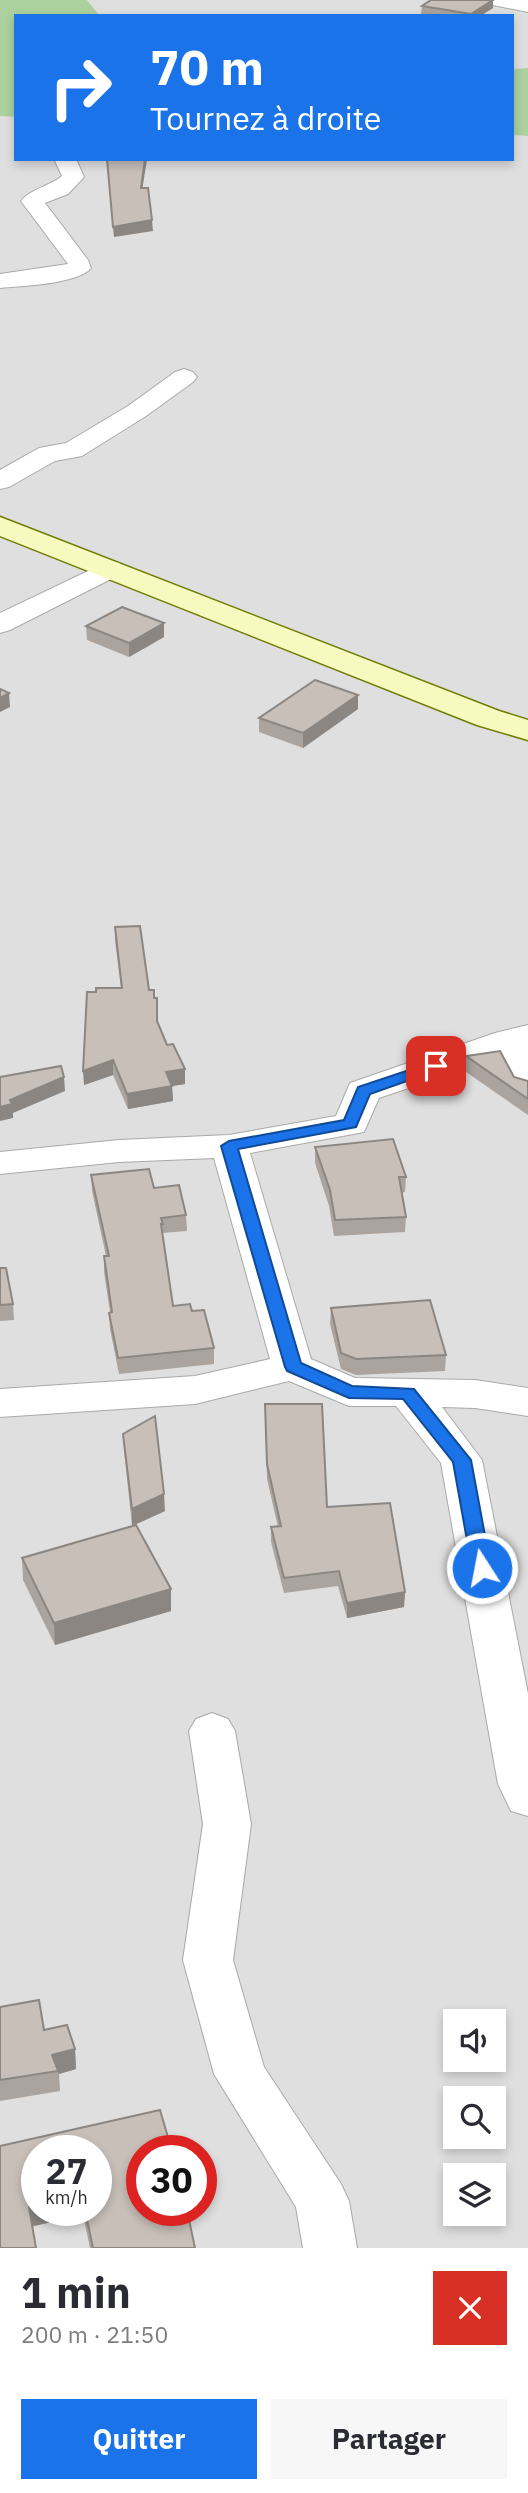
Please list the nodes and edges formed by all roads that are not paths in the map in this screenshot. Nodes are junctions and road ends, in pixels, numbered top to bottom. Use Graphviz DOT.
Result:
graph roads {
  1 [pos="495,0"];
  2 [pos="528,6"];
  3 [pos="66,161"];
  4 [pos="0,281"];
  5 [pos="184,377"];
  6 [pos="0,481"];
  7 [pos="0,526"];
  8 [pos="109,569"];
  9 [pos="0,624"];
  10 [pos="528,730"];
  11 [pos="518,1039"];
  12 [pos="528,1083"];
  13 [pos="229,1146"];
  14 [pos="0,1163"];
  15 [pos="293,1367"];
  16 [pos="408,1393"];
  17 [pos="0,1402"];
  18 [pos="528,1402"];
  19 [pos="212,1731"];
  20 [pos="528,1798"];
  21 [pos="330,2248"];
  1 -- 2 [label="street"];
  3 -- 4 [label="street"];
  5 -- 6 [label="street"];
  7 -- 8 [label="street"];
  8 -- 9 [label="street"];
  8 -- 10 [label="street"];
  11 -- 12 [label="street"];
  11 -- 13 [label="street"];
  13 -- 14 [label="street"];
  13 -- 15 [label="street"];
  15 -- 16 [label="street"];
  15 -- 17 [label="street"];
  16 -- 18 [label="street"];
  16 -- 20 [label="street"];
  19 -- 21 [label="street"];
}
